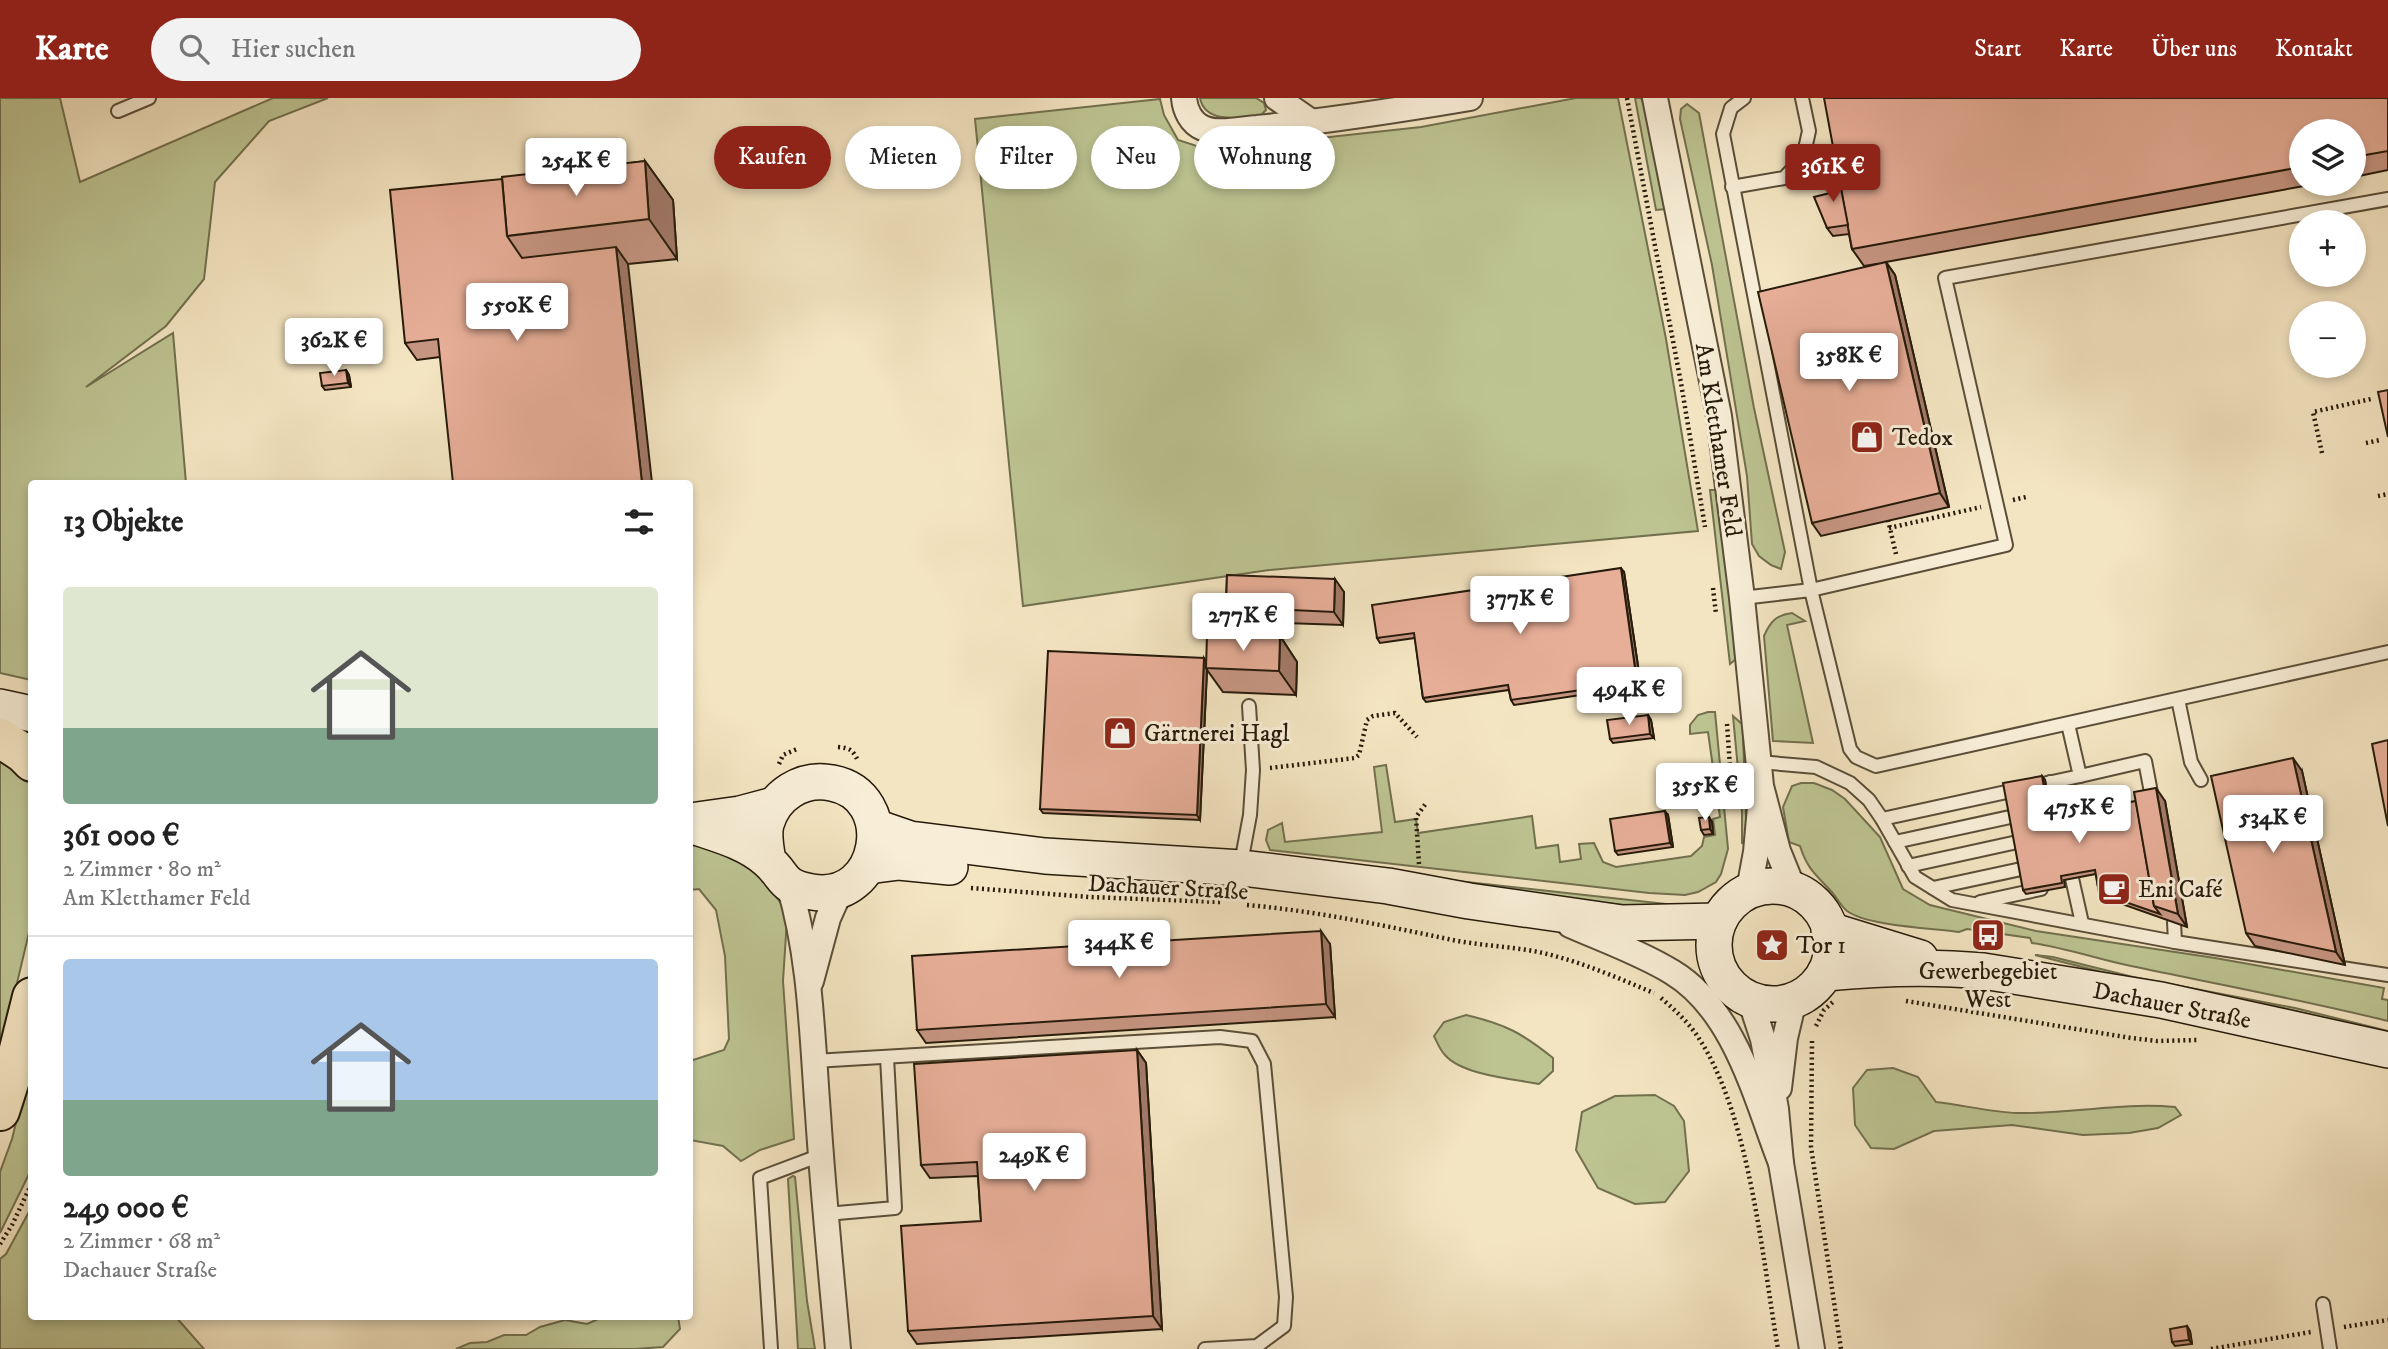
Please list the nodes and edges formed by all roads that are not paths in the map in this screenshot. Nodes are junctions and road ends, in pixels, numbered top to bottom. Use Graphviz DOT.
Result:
graph roads {
  1 [pos="149,98"];
  2 [pos="1184,98"];
  3 [pos="1277,98"];
  4 [pos="1470,98"];
  5 [pos="1655,98"];
  6 [pos="1744,98"];
  7 [pos="1802,98"];
  8 [pos="1413,103"];
  9 [pos="118,111"];
  10 [pos="1313,122"];
  11 [pos="1732,187"];
  12 [pos="2388,199"];
  13 [pos="1811,590"];
  14 [pos="1742,598"];
  15 [pos="2388,652"];
  16 [pos="2178,699"];
  17 [pos="1248,706"];
  18 [pos="0,707"];
  19 [pos="28,713"];
  20 [pos="2068,724"];
  21 [pos="0,738"];
  22 [pos="28,758"];
  23 [pos="1865,763"];
  24 [pos="1760,774"];
  25 [pos="2080,776"];
  26 [pos="2202,780"];
  27 [pos="2050,782"];
  28 [pos="1850,783"];
  29 [pos="2153,803"];
  30 [pos="774,805"];
  31 [pos="2056,807"];
  32 [pos="1882,819"];
  33 [pos="693,822"];
  34 [pos="693,824"];
  35 [pos="875,827"];
  36 [pos="2062,832"];
  37 [pos="1895,842"];
  38 [pos="2068,859"];
  39 [pos="868,866"];
  40 [pos="1908,866"];
  41 [pos="778,873"];
  42 [pos="1239,879"];
  43 [pos="2061,885"];
  44 [pos="1793,888"];
  45 [pos="1933,888"];
  46 [pos="841,889"];
  47 [pos="1749,890"];
  48 [pos="1973,904"];
  49 [pos="1534,910"];
  50 [pos="1719,921"];
  51 [pos="2174,922"];
  52 [pos="1622,923"];
  53 [pos="2082,923"];
  54 [pos="1829,930"];
  55 [pos="2175,942"];
  56 [pos="1715,956"];
  57 [pos="1954,968"];
  58 [pos="2388,975"];
  59 [pos="1832,986"];
  60 [pos="809,988"];
  61 [pos="1750,999"];
  62 [pos="1794,1000"];
  63 [pos="28,1013"];
  64 [pos="2388,1050"];
  65 [pos="887,1057"];
  66 [pos="814,1061"];
  67 [pos="1776,1109"];
  68 [pos="0,1111"];
  69 [pos="821,1156"];
  70 [pos="1781,1163"];
  71 [pos="826,1213"];
  72 [pos="2323,1304"];
  73 [pos="771,1349"];
  74 [pos="838,1349"];
  75 [pos="1205,1349"];
  76 [pos="1812,1349"];
  77 [pos="2330,1349"];
  1 -- 9 [label="lane"];
  2 -- 10 [label="street"];
  3 -- 10 [label="street"];
  4 -- 8 [label="street"];
  5 -- 14 [label="street, Am Kletthamer Feld"];
  6 -- 11 [label="lane"];
  7 -- 11 [label="lane"];
  8 -- 10 [label="street"];
  11 -- 13 [label="lane"];
  12 -- 13 [label="lane"];
  13 -- 14 [label="lane"];
  13 -- 23 [label="lane"];
  14 -- 24 [label="street, Am Kletthamer Feld"];
  15 -- 16 [label="lane"];
  16 -- 20 [label="lane"];
  16 -- 26 [label="lane"];
  17 -- 42 [label="lane"];
  18 -- 19 [label="street"];
  20 -- 23 [label="lane"];
  20 -- 25 [label="lane"];
  21 -- 22 [label="highway"];
  23 -- 28 [label="lane"];
  24 -- 28 [label="lane"];
  24 -- 44 [label="street, Am Kletthamer Feld"];
  24 -- 47 [label="street, Am Kletthamer Feld"];
  25 -- 27 [label="lane"];
  25 -- 29 [label="lane"];
  27 -- 31 [label="lane"];
  27 -- 32 [label="lane"];
  28 -- 32 [label="lane"];
  30 -- 33 [label="street"];
  30 -- 35 [label="street"];
  30 -- 41 [label="street"];
  31 -- 36 [label="lane"];
  31 -- 37 [label="lane"];
  32 -- 37 [label="lane"];
  34 -- 41 [label="street"];
  35 -- 39 [label="street"];
  35 -- 42 [label="street, Dachauer Straße"];
  36 -- 38 [label="lane"];
  36 -- 40 [label="lane"];
  37 -- 40 [label="lane"];
  38 -- 43 [label="lane"];
  38 -- 45 [label="lane"];
  39 -- 42 [label="street, Dachauer Straße"];
  39 -- 46 [label="street"];
  40 -- 45 [label="lane"];
  41 -- 46 [label="street"];
  41 -- 60 [label="street"];
  42 -- 49 [label="street, Dachauer Straße"];
  43 -- 48 [label="lane"];
  43 -- 53 [label="lane"];
  44 -- 47 [label="street"];
  44 -- 54 [label="street"];
  45 -- 48 [label="lane"];
  46 -- 60 [label="street"];
  47 -- 50 [label="street"];
  48 -- 53 [label="lane"];
  49 -- 52 [label="street, Dachauer Straße"];
  49 -- 70 [label="street"];
  50 -- 52 [label="street, Dachauer Straße"];
  50 -- 56 [label="street"];
  51 -- 55 [label="lane"];
  52 -- 56 [label="street, Dachauer Straße"];
  53 -- 55 [label="lane"];
  54 -- 57 [label="street, Dachauer Straße"];
  54 -- 59 [label="street"];
  55 -- 58 [label="lane"];
  56 -- 61 [label="street"];
  57 -- 59 [label="street, Dachauer Straße"];
  57 -- 64 [label="street, Dachauer Straße"];
  59 -- 62 [label="street"];
  60 -- 66 [label="street"];
  61 -- 62 [label="street"];
  61 -- 67 [label="street"];
  62 -- 67 [label="street"];
  63 -- 68 [label="highway"];
  65 -- 66 [label="lane"];
  65 -- 71 [label="lane"];
  65 -- 75 [label="lane"];
  66 -- 69 [label="street"];
  67 -- 70 [label="street"];
  69 -- 71 [label="street"];
  69 -- 73 [label="lane"];
  70 -- 76 [label="street"];
  71 -- 74 [label="street"];
  72 -- 77 [label="lane"];
}
